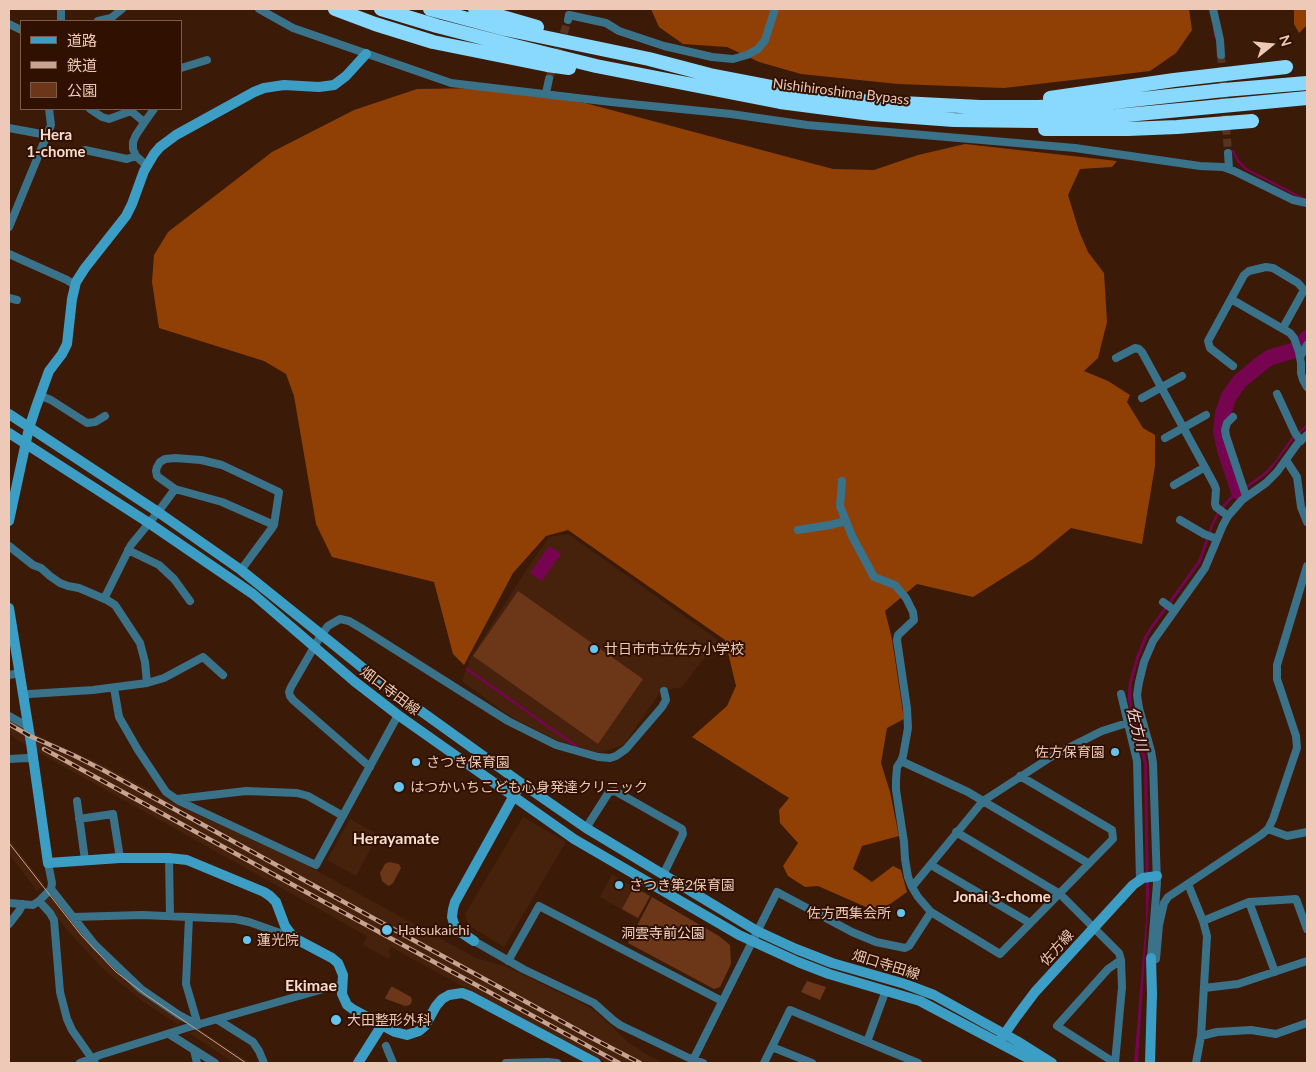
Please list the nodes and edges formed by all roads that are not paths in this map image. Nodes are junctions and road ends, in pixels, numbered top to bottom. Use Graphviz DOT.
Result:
graph roads {
  1 [pos="122,9"];
  2 [pos="259,9"];
  3 [pos="335,9"];
  4 [pos="381,9"];
  5 [pos="430,9"];
  6 [pos="475,9"];
  7 [pos="775,9"];
  8 [pos="1213,9"];
  9 [pos="102,20"];
  10 [pos="568,20"];
  11 [pos="366,54"];
  12 [pos="1221,55"];
  13 [pos="649,59"];
  14 [pos="207,60"];
  15 [pos="1286,67"];
  16 [pos="182,68"];
  17 [pos="649,77"];
  18 [pos="549,79"];
  19 [pos="1307,84"];
  20 [pos="546,94"];
  21 [pos="1307,98"];
  22 [pos="980,107"];
  23 [pos="49,110"];
  24 [pos="91,110"];
  25 [pos="153,110"];
  26 [pos="872,114"];
  27 [pos="1252,120"];
  28 [pos="144,122"];
  29 [pos="9,128"];
  30 [pos="47,135"];
  31 [pos="1228,153"];
  32 [pos="88,154"];
  33 [pos="136,156"];
  34 [pos="147,166"];
  35 [pos="1229,169"];
  36 [pos="9,202"];
  37 [pos="1306,202"];
  38 [pos="15,210"];
  39 [pos="9,227"];
  40 [pos="9,254"];
  41 [pos="75,285"];
  42 [pos="9,298"];
  43 [pos="1232,299"];
  44 [pos="17,300"];
  45 [pos="1283,328"];
  46 [pos="1307,345"];
  47 [pos="1300,354"];
  48 [pos="1116,358"];
  49 [pos="1233,366"];
  50 [pos="1182,376"];
  51 [pos="1307,386"];
  52 [pos="1161,388"];
  53 [pos="41,396"];
  54 [pos="1276,397"];
  55 [pos="1142,398"];
  56 [pos="9,414"];
  57 [pos="1206,415"];
  58 [pos="105,416"];
  59 [pos="1233,417"];
  60 [pos="1235,427"];
  61 [pos="29,428"];
  62 [pos="1183,428"];
  63 [pos="1226,432"];
  64 [pos="9,433"];
  65 [pos="1307,435"];
  66 [pos="1298,437"];
  67 [pos="1165,438"];
  68 [pos="25,445"];
  69 [pos="1286,460"];
  70 [pos="1205,467"];
  71 [pos="842,481"];
  72 [pos="1174,485"];
  73 [pos="175,489"];
  74 [pos="1245,492"];
  75 [pos="158,512"];
  76 [pos="1223,512"];
  77 [pos="9,521"];
  78 [pos="846,521"];
  79 [pos="1307,522"];
  80 [pos="149,523"];
  81 [pos="1181,524"];
  82 [pos="274,525"];
  83 [pos="798,530"];
  84 [pos="1212,537"];
  85 [pos="9,546"];
  86 [pos="128,550"];
  87 [pos="1307,566"];
  88 [pos="241,570"];
  89 [pos="104,599"];
  90 [pos="190,601"];
  91 [pos="9,608"];
  92 [pos="321,634"];
  93 [pos="314,647"];
  94 [pos="20,673"];
  95 [pos="9,675"];
  96 [pos="223,675"];
  97 [pos="147,683"];
  98 [pos="114,688"];
  99 [pos="664,691"];
  100 [pos="1121,694"];
  101 [pos="24,696"];
  102 [pos="9,716"];
  103 [pos="398,716"];
  104 [pos="1127,723"];
  105 [pos="28,727"];
  106 [pos="1139,733"];
  107 [pos="9,759"];
  108 [pos="34,759"];
  109 [pos="901,761"];
  110 [pos="370,767"];
  111 [pos="1020,776"];
  112 [pos="521,783"];
  113 [pos="513,797"];
  114 [pos="177,799"];
  115 [pos="77,801"];
  116 [pos="983,801"];
  117 [pos="343,816"];
  118 [pos="79,819"];
  119 [pos="586,828"];
  120 [pos="1268,829"];
  121 [pos="956,832"];
  122 [pos="1307,832"];
  123 [pos="120,858"];
  124 [pos="169,858"];
  125 [pos="85,860"];
  126 [pos="48,863"];
  127 [pos="1088,863"];
  128 [pos="931,865"];
  129 [pos="663,875"];
  130 [pos="1155,876"];
  131 [pos="1139,881"];
  132 [pos="1188,884"];
  133 [pos="912,887"];
  134 [pos="51,890"];
  135 [pos="1060,894"];
  136 [pos="39,901"];
  137 [pos="1249,902"];
  138 [pos="9,903"];
  139 [pos="23,904"];
  140 [pos="931,912"];
  141 [pos="170,916"];
  142 [pos="73,917"];
  143 [pos="189,917"];
  144 [pos="1203,921"];
  145 [pos="1030,923"];
  146 [pos="9,924"];
  147 [pos="1094,928"];
  148 [pos="1307,928"];
  149 [pos="757,931"];
  150 [pos="288,932"];
  151 [pos="474,941"];
  152 [pos="752,941"];
  153 [pos="1151,958"];
  154 [pos="1121,960"];
  155 [pos="508,961"];
  156 [pos="1307,961"];
  157 [pos="1274,972"];
  158 [pos="342,985"];
  159 [pos="1204,988"];
  160 [pos="886,990"];
  161 [pos="1152,1000"];
  162 [pos="722,1001"];
  163 [pos="218,1020"];
  164 [pos="1307,1024"];
  165 [pos="198,1025"];
  166 [pos="382,1025"];
  167 [pos="169,1034"];
  168 [pos="1004,1034"];
  169 [pos="1200,1036"];
  170 [pos="867,1042"];
  171 [pos="999,1044"];
  172 [pos="386,1046"];
  173 [pos="772,1047"];
  174 [pos="194,1050"];
  175 [pos="582,1060"];
  176 [pos="693,1060"];
  177 [pos="94,1061"];
  178 [pos="80,1063"];
  179 [pos="197,1063"];
  180 [pos="216,1063"];
  181 [pos="264,1063"];
  182 [pos="358,1063"];
  183 [pos="393,1063"];
  184 [pos="506,1063"];
  185 [pos="557,1063"];
  186 [pos="596,1063"];
  187 [pos="703,1063"];
  188 [pos="764,1063"];
  189 [pos="812,1063"];
  190 [pos="918,1063"];
  191 [pos="1037,1063"];
  192 [pos="1052,1063"];
  193 [pos="1115,1063"];
  194 [pos="1150,1063"];
  195 [pos="1196,1063"];
  1 -- 9 [label="street"];
  2 -- 11 [label="street"];
  3 -- 17 [label="highway"];
  4 -- 17 [label="highway, Nishihiroshima Bypass"];
  5 -- 13 [label="highway, Nishihiroshima Bypass"];
  6 -- 13 [label="highway"];
  7 -- 10 [label="street"];
  8 -- 12 [label="street"];
  11 -- 20 [label="street"];
  11 -- 34 [label="street"];
  13 -- 22 [label="highway, Nishihiroshima Bypass"];
  14 -- 16 [label="street"];
  15 -- 22 [label="highway"];
  17 -- 26 [label="highway, Nishihiroshima Bypass"];
  18 -- 20 [label="street"];
  19 -- 22 [label="highway, Nishihiroshima Bypass"];
  20 -- 35 [label="street"];
  21 -- 26 [label="highway, Nishihiroshima Bypass"];
  23 -- 30 [label="street"];
  24 -- 28 [label="street"];
  25 -- 28 [label="street"];
  26 -- 27 [label="highway"];
  28 -- 33 [label="street"];
  29 -- 30 [label="street"];
  30 -- 38 [label="street"];
  31 -- 35 [label="street"];
  32 -- 33 [label="street"];
  33 -- 34 [label="street"];
  34 -- 41 [label="street"];
  35 -- 37 [label="street"];
  36 -- 38 [label="street"];
  38 -- 39 [label="street"];
  40 -- 41 [label="street"];
  41 -- 53 [label="street"];
  42 -- 44 [label="street"];
  43 -- 45 [label="street"];
  43 -- 45 [label="street"];
  43 -- 49 [label="street"];
  45 -- 47 [label="street"];
  46 -- 47 [label="street"];
  47 -- 51 [label="street"];
  48 -- 52 [label="street"];
  50 -- 52 [label="street"];
  52 -- 55 [label="street"];
  52 -- 62 [label="street"];
  53 -- 58 [label="street"];
  53 -- 61 [label="street"];
  54 -- 66 [label="street"];
  56 -- 61 [label="street, 畑口寺田線"];
  57 -- 62 [label="street"];
  59 -- 63 [label="street"];
  60 -- 63 [label="street"];
  61 -- 68 [label="street"];
  61 -- 75 [label="street, 畑口寺田線"];
  62 -- 67 [label="street"];
  62 -- 70 [label="street"];
  63 -- 74 [label="street"];
  64 -- 68 [label="street, 畑口寺田線"];
  65 -- 66 [label="street"];
  66 -- 69 [label="street"];
  68 -- 77 [label="street"];
  68 -- 80 [label="street, 畑口寺田線"];
  69 -- 74 [label="street"];
  69 -- 79 [label="street"];
  70 -- 72 [label="street"];
  70 -- 76 [label="street"];
  71 -- 78 [label="street"];
  73 -- 75 [label="street"];
  73 -- 82 [label="street"];
  73 -- 82 [label="street"];
  74 -- 76 [label="street"];
  75 -- 80 [label="street"];
  75 -- 88 [label="street, 畑口寺田線"];
  76 -- 84 [label="street"];
  78 -- 83 [label="street"];
  78 -- 109 [label="street"];
  80 -- 86 [label="street"];
  80 -- 93 [label="street, 畑口寺田線"];
  81 -- 84 [label="street"];
  82 -- 88 [label="street"];
  84 -- 106 [label="street"];
  85 -- 89 [label="street"];
  86 -- 89 [label="street"];
  86 -- 90 [label="street"];
  87 -- 120 [label="street"];
  88 -- 92 [label="street, 畑口寺田線"];
  89 -- 97 [label="street"];
  91 -- 94 [label="street"];
  92 -- 93 [label="street"];
  92 -- 99 [label="street"];
  92 -- 112 [label="street, 畑口寺田線"];
  93 -- 103 [label="street, 畑口寺田線"];
  93 -- 110 [label="street"];
  94 -- 95 [label="street"];
  94 -- 101 [label="street"];
  96 -- 97 [label="street"];
  97 -- 98 [label="street"];
  98 -- 101 [label="street"];
  98 -- 114 [label="street"];
  100 -- 104 [label="street"];
  101 -- 105 [label="street"];
  102 -- 105 [label="street"];
  103 -- 110 [label="street"];
  103 -- 113 [label="street, 畑口寺田線"];
  104 -- 106 [label="street"];
  104 -- 111 [label="street"];
  105 -- 108 [label="street"];
  106 -- 130 [label="street"];
  106 -- 131 [label="street"];
  107 -- 108 [label="street"];
  108 -- 126 [label="street"];
  109 -- 116 [label="street"];
  109 -- 133 [label="street"];
  110 -- 117 [label="street"];
  111 -- 116 [label="street"];
  111 -- 127 [label="street"];
  112 -- 113 [label="street"];
  112 -- 119 [label="street, 畑口寺田線"];
  113 -- 151 [label="street"];
  113 -- 152 [label="street, 畑口寺田線"];
  114 -- 117 [label="street"];
  114 -- 117 [label="street"];
  115 -- 118 [label="street"];
  116 -- 121 [label="street"];
  116 -- 127 [label="street"];
  118 -- 123 [label="street"];
  118 -- 125 [label="street"];
  119 -- 129 [label="street, 畑口寺田線"];
  119 -- 129 [label="street"];
  120 -- 122 [label="street"];
  120 -- 132 [label="street"];
  121 -- 128 [label="street"];
  121 -- 135 [label="street"];
  123 -- 124 [label="street"];
  123 -- 125 [label="street"];
  124 -- 141 [label="street"];
  124 -- 150 [label="street"];
  125 -- 126 [label="street"];
  126 -- 134 [label="street"];
  127 -- 135 [label="street"];
  128 -- 133 [label="street"];
  128 -- 145 [label="street"];
  129 -- 149 [label="street, 畑口寺田線"];
  130 -- 131 [label="street"];
  130 -- 153 [label="street"];
  131 -- 147 [label="street, 佐方線"];
  132 -- 144 [label="street"];
  132 -- 161 [label="street"];
  133 -- 140 [label="street"];
  134 -- 136 [label="street"];
  134 -- 142 [label="street"];
  135 -- 145 [label="street"];
  135 -- 147 [label="street"];
  136 -- 139 [label="street"];
  136 -- 177 [label="street"];
  137 -- 144 [label="street"];
  137 -- 148 [label="street"];
  137 -- 157 [label="street"];
  138 -- 139 [label="street"];
  139 -- 146 [label="street"];
  140 -- 145 [label="street"];
  140 -- 149 [label="street"];
  141 -- 142 [label="street"];
  141 -- 143 [label="street"];
  142 -- 165 [label="street"];
  143 -- 150 [label="street"];
  143 -- 165 [label="street"];
  144 -- 159 [label="street"];
  147 -- 154 [label="street"];
  147 -- 168 [label="street, 佐方線"];
  149 -- 152 [label="street"];
  149 -- 168 [label="street, 畑口寺田線"];
  150 -- 158 [label="street"];
  151 -- 155 [label="street"];
  152 -- 160 [label="street, 畑口寺田線"];
  152 -- 162 [label="street"];
  153 -- 161 [label="street"];
  154 -- 193 [label="street"];
  154 -- 193 [label="street"];
  155 -- 162 [label="street"];
  155 -- 176 [label="street"];
  156 -- 157 [label="street"];
  157 -- 159 [label="street"];
  158 -- 163 [label="street"];
  158 -- 166 [label="street"];
  159 -- 169 [label="street"];
  160 -- 170 [label="street"];
  160 -- 171 [label="street, 畑口寺田線"];
  161 -- 194 [label="street"];
  162 -- 176 [label="street"];
  163 -- 165 [label="street"];
  163 -- 181 [label="street"];
  164 -- 169 [label="street"];
  165 -- 167 [label="street"];
  166 -- 175 [label="street"];
  166 -- 182 [label="street"];
  167 -- 174 [label="street"];
  167 -- 177 [label="street"];
  168 -- 171 [label="street, 佐方線"];
  168 -- 192 [label="street, 畑口寺田線"];
  169 -- 195 [label="street"];
  170 -- 173 [label="street"];
  170 -- 190 [label="street"];
  171 -- 191 [label="street, 畑口寺田線"];
  172 -- 183 [label="street"];
  173 -- 188 [label="street"];
  173 -- 189 [label="street"];
  174 -- 179 [label="street"];
  174 -- 180 [label="street"];
  175 -- 186 [label="street"];
  176 -- 187 [label="street"];
  177 -- 178 [label="street"];
  184 -- 185 [label="street"];
}
